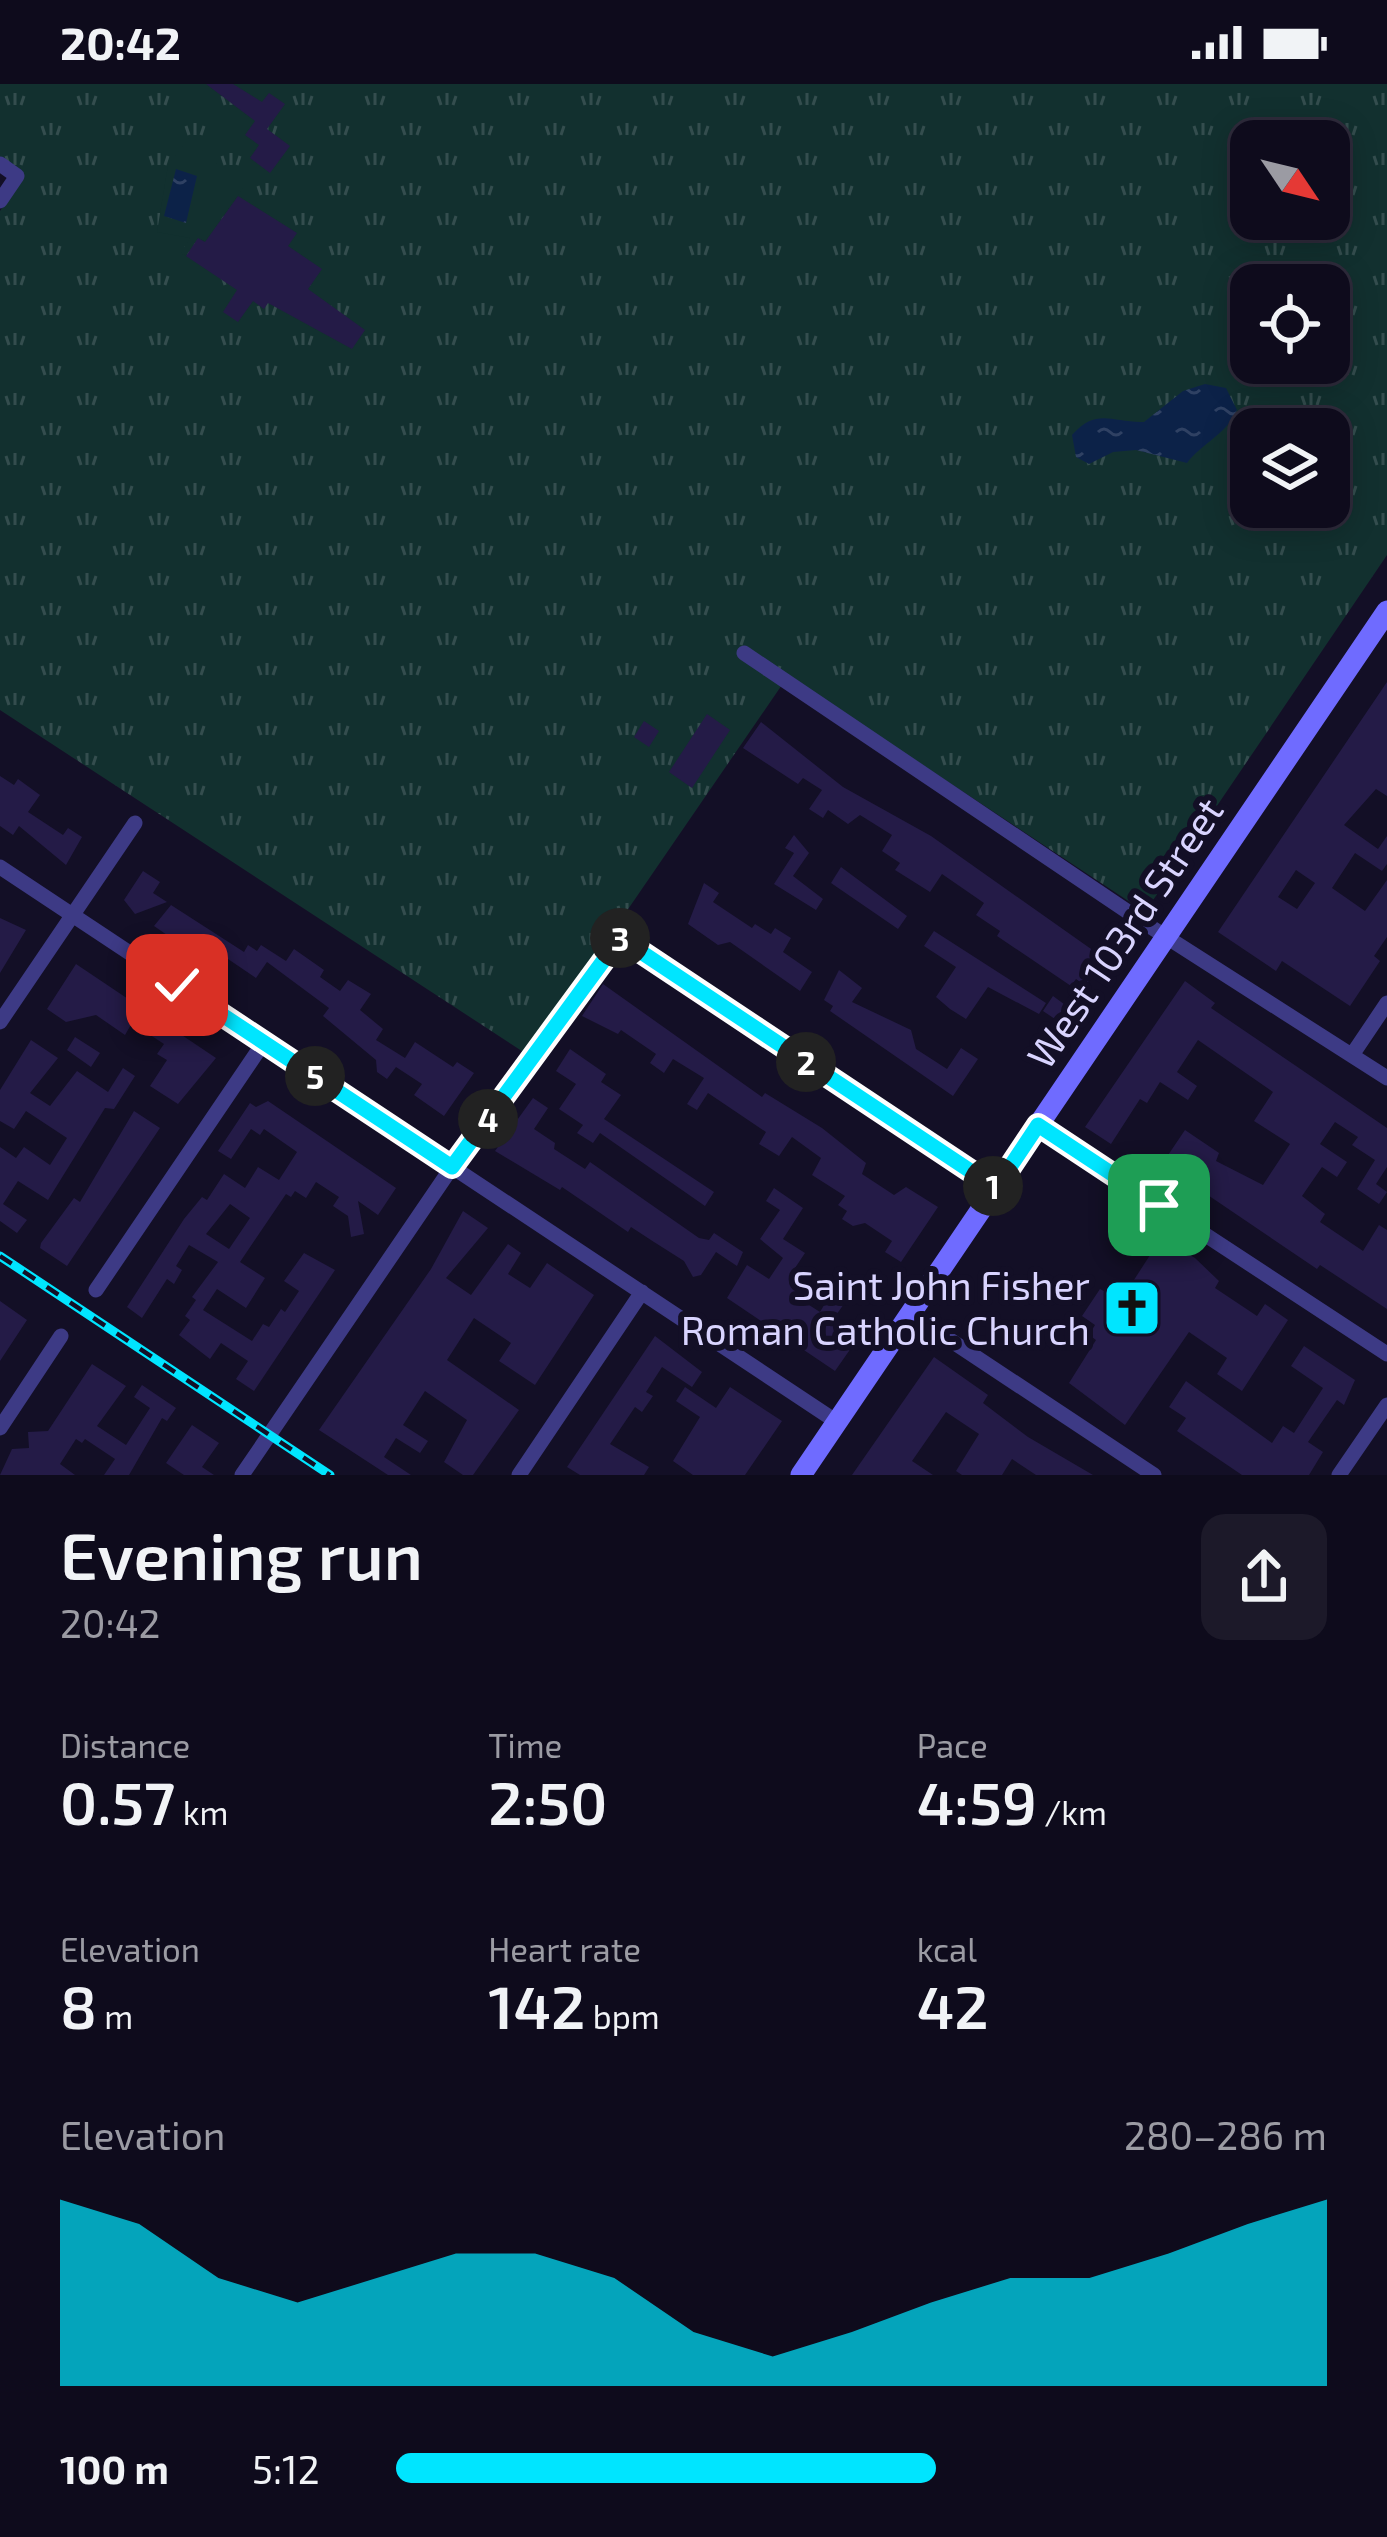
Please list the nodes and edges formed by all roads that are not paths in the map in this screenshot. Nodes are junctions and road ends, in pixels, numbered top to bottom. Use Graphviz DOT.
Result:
graph roads {
  1 [pos="0,164"];
  2 [pos="0,201"];
  3 [pos="1387,610"];
  4 [pos="744,653"];
  5 [pos="135,824"];
  6 [pos="0,868"];
  7 [pos="73,916"];
  8 [pos="1167,935"];
  9 [pos="1387,1004"];
  10 [pos="0,1022"];
  11 [pos="264,1042"];
  12 [pos="1352,1055"];
  13 [pos="1387,1078"];
  14 [pos="1038,1125"];
  15 [pos="452,1167"];
  16 [pos="996,1188"];
  17 [pos="96,1289"];
  18 [pos="642,1292"];
  19 [pos="911,1314"];
  20 [pos="61,1336"];
  21 [pos="1387,1354"];
  22 [pos="1387,1405"];
  23 [pos="837,1422"];
  24 [pos="0,1428"];
  25 [pos="242,1475"];
  26 [pos="518,1475"];
  27 [pos="801,1475"];
  28 [pos="1154,1475"];
  29 [pos="1340,1475"];
  1 -- 2 [label="street"];
  3 -- 8 [label="main road, West 103rd Street"];
  4 -- 8 [label="street"];
  5 -- 7 [label="street"];
  6 -- 7 [label="street"];
  7 -- 10 [label="street"];
  7 -- 11 [label="street"];
  8 -- 12 [label="street"];
  8 -- 14 [label="main road, West 103rd Street"];
  9 -- 12 [label="street"];
  11 -- 15 [label="street"];
  11 -- 17 [label="street"];
  12 -- 13 [label="street"];
  14 -- 16 [label="main road, West 103rd Street"];
  14 -- 21 [label="street"];
  15 -- 16 [label="street"];
  15 -- 18 [label="street"];
  15 -- 25 [label="street"];
  16 -- 19 [label="main road, West 103rd Street"];
  18 -- 23 [label="street"];
  18 -- 26 [label="street"];
  19 -- 23 [label="main road, West 103rd Street"];
  19 -- 28 [label="street"];
  20 -- 24 [label="street"];
  22 -- 29 [label="street"];
  23 -- 27 [label="main road, West 103rd Street"];
}
